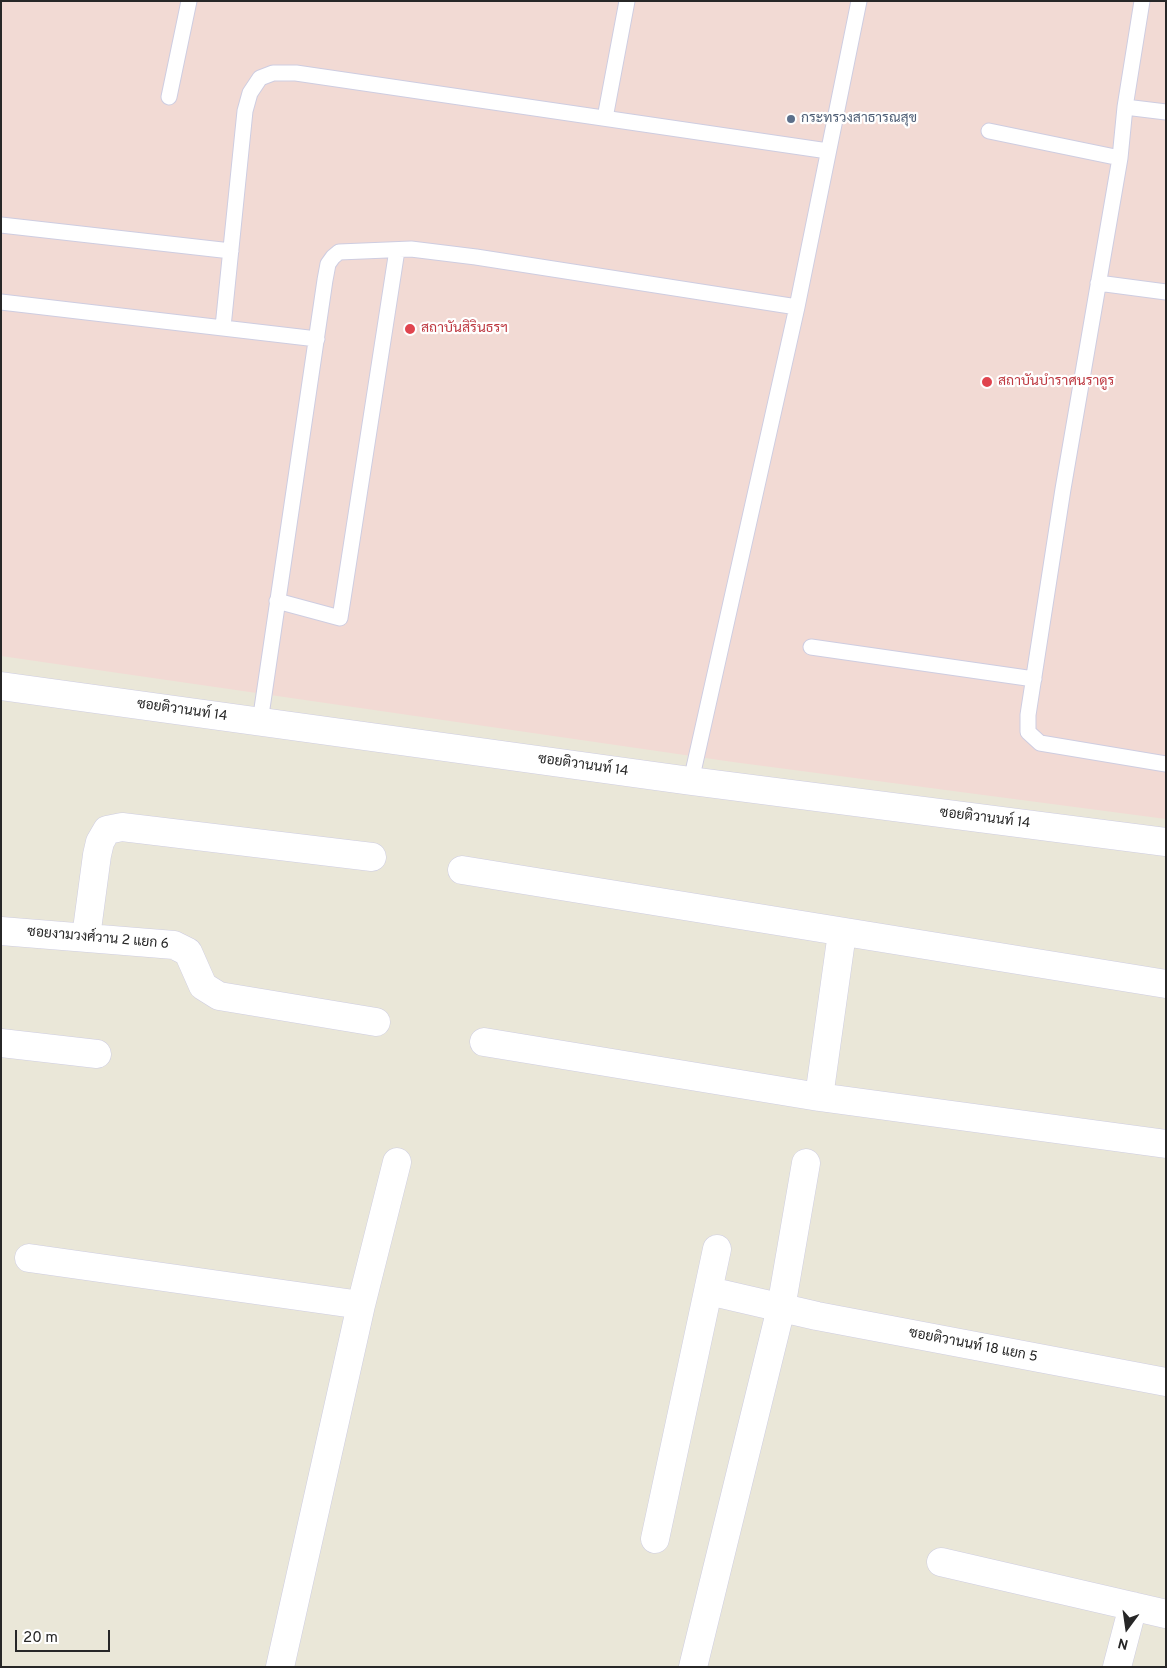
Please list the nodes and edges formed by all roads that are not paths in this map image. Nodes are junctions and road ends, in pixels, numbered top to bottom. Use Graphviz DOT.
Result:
graph roads {
  1 [pos="189,1"];
  2 [pos="627,1"];
  3 [pos="859,1"];
  4 [pos="1142,1"];
  5 [pos="169,97"];
  6 [pos="1125,107"];
  7 [pos="1166,112"];
  8 [pos="606,118"];
  9 [pos="989,131"];
  10 [pos="828,150"];
  11 [pos="1120,158"];
  12 [pos="1,225"];
  13 [pos="397,250"];
  14 [pos="230,251"];
  15 [pos="1098,283"];
  16 [pos="1166,292"];
  17 [pos="1,302"];
  18 [pos="797,307"];
  19 [pos="223,327"];
  20 [pos="317,339"];
  21 [pos="277,601"];
  22 [pos="811,647"];
  23 [pos="1034,679"];
  24 [pos="1,686"];
  25 [pos="260,722"];
  26 [pos="1166,764"];
  27 [pos="691,781"];
  28 [pos="1166,842"];
  29 [pos="372,857"];
  30 [pos="462,870"];
  31 [pos="842,933"];
  32 [pos="2,937"];
  33 [pos="86,937"];
  34 [pos="1166,984"];
  35 [pos="376,1022"];
  36 [pos="484,1042"];
  37 [pos="1,1043"];
  38 [pos="98,1054"];
  39 [pos="819,1097"];
  40 [pos="1166,1144"];
  41 [pos="397,1162"];
  42 [pos="806,1163"];
  43 [pos="717,1249"];
  44 [pos="29,1258"];
  45 [pos="709,1291"];
  46 [pos="361,1305"];
  47 [pos="781,1308"];
  48 [pos="1166,1382"];
  49 [pos="655,1539"];
  50 [pos="941,1562"];
  51 [pos="1133,1606"];
  52 [pos="1166,1614"];
  53 [pos="280,1667"];
  54 [pos="693,1667"];
  55 [pos="1117,1667"];
  1 -- 5 [label="lane"];
  2 -- 8 [label="lane"];
  3 -- 10 [label="lane"];
  4 -- 6 [label="lane"];
  6 -- 7 [label="lane"];
  6 -- 11 [label="lane"];
  8 -- 10 [label="lane"];
  8 -- 14 [label="lane"];
  9 -- 11 [label="lane"];
  10 -- 18 [label="lane"];
  11 -- 15 [label="lane"];
  12 -- 14 [label="lane"];
  13 -- 18 [label="lane"];
  13 -- 20 [label="lane"];
  13 -- 21 [label="lane"];
  14 -- 19 [label="lane"];
  15 -- 16 [label="lane"];
  15 -- 23 [label="lane"];
  17 -- 19 [label="lane"];
  18 -- 27 [label="lane"];
  19 -- 20 [label="lane"];
  20 -- 21 [label="lane"];
  21 -- 25 [label="lane"];
  22 -- 23 [label="lane"];
  23 -- 26 [label="lane"];
  24 -- 25 [label="street, ซอยติวานนท์ 14"];
  25 -- 27 [label="street, ซอยติวานนท์ 14"];
  27 -- 28 [label="street, ซอยติวานนท์ 14"];
  29 -- 33 [label="street"];
  30 -- 31 [label="street"];
  31 -- 34 [label="street"];
  31 -- 39 [label="street"];
  32 -- 33 [label="street, ซอยงามวงศ์วาน 2 แยก 6"];
  33 -- 35 [label="street, ซอยงามวงศ์วาน 2 แยก 6"];
  36 -- 39 [label="street"];
  37 -- 38 [label="street"];
  39 -- 40 [label="street"];
  41 -- 46 [label="street"];
  42 -- 47 [label="street"];
  43 -- 45 [label="street"];
  44 -- 46 [label="street"];
  45 -- 47 [label="street, ซอยติวานนท์ 18 แยก 5"];
  45 -- 49 [label="street"];
  46 -- 53 [label="street"];
  47 -- 48 [label="street, ซอยติวานนท์ 18 แยก 5"];
  47 -- 54 [label="street"];
  50 -- 51 [label="street"];
  51 -- 52 [label="street"];
  51 -- 55 [label="street"];
}
